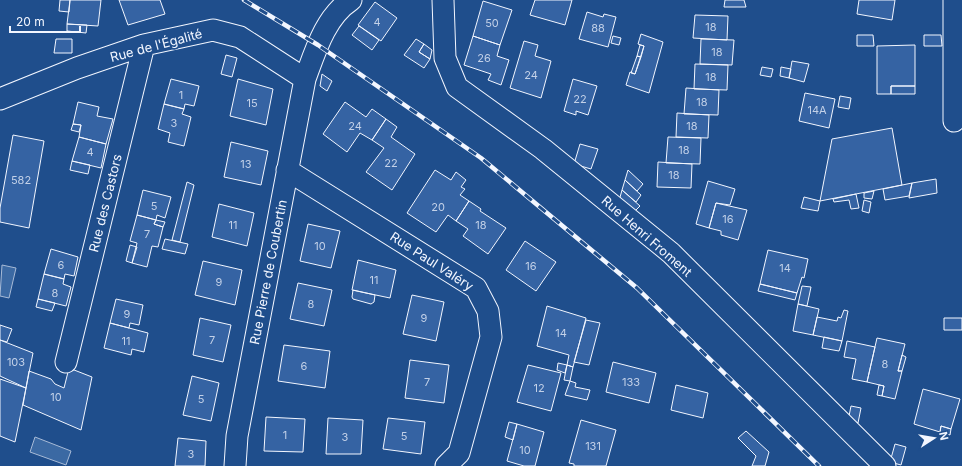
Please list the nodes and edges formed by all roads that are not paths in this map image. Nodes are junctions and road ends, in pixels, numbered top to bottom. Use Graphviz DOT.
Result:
graph roads {
  1 [pos="351,0"];
  2 [pos="443,0"];
  3 [pos="954,0"];
  4 [pos="144,45"];
  5 [pos="305,79"];
  6 [pos="0,99"];
  7 [pos="954,121"];
  8 [pos="287,170"];
  9 [pos="66,362"];
  10 [pos="235,466"];
  11 [pos="446,466"];
  12 [pos="885,466"];
  1 -- 5 [label="street, Rue Pierre de Coubertin"];
  2 -- 12 [label="street, Rue Henri Froment"];
  3 -- 7 [label="street"];
  4 -- 5 [label="street, Rue de l'Égalité"];
  4 -- 6 [label="street, Rue de l'Égalité"];
  4 -- 9 [label="street, Rue des Castors"];
  5 -- 8 [label="street, Rue Pierre de Coubertin"];
  8 -- 10 [label="street, Rue Pierre de Coubertin"];
  8 -- 11 [label="street, Rue Paul Valéry"];
}
